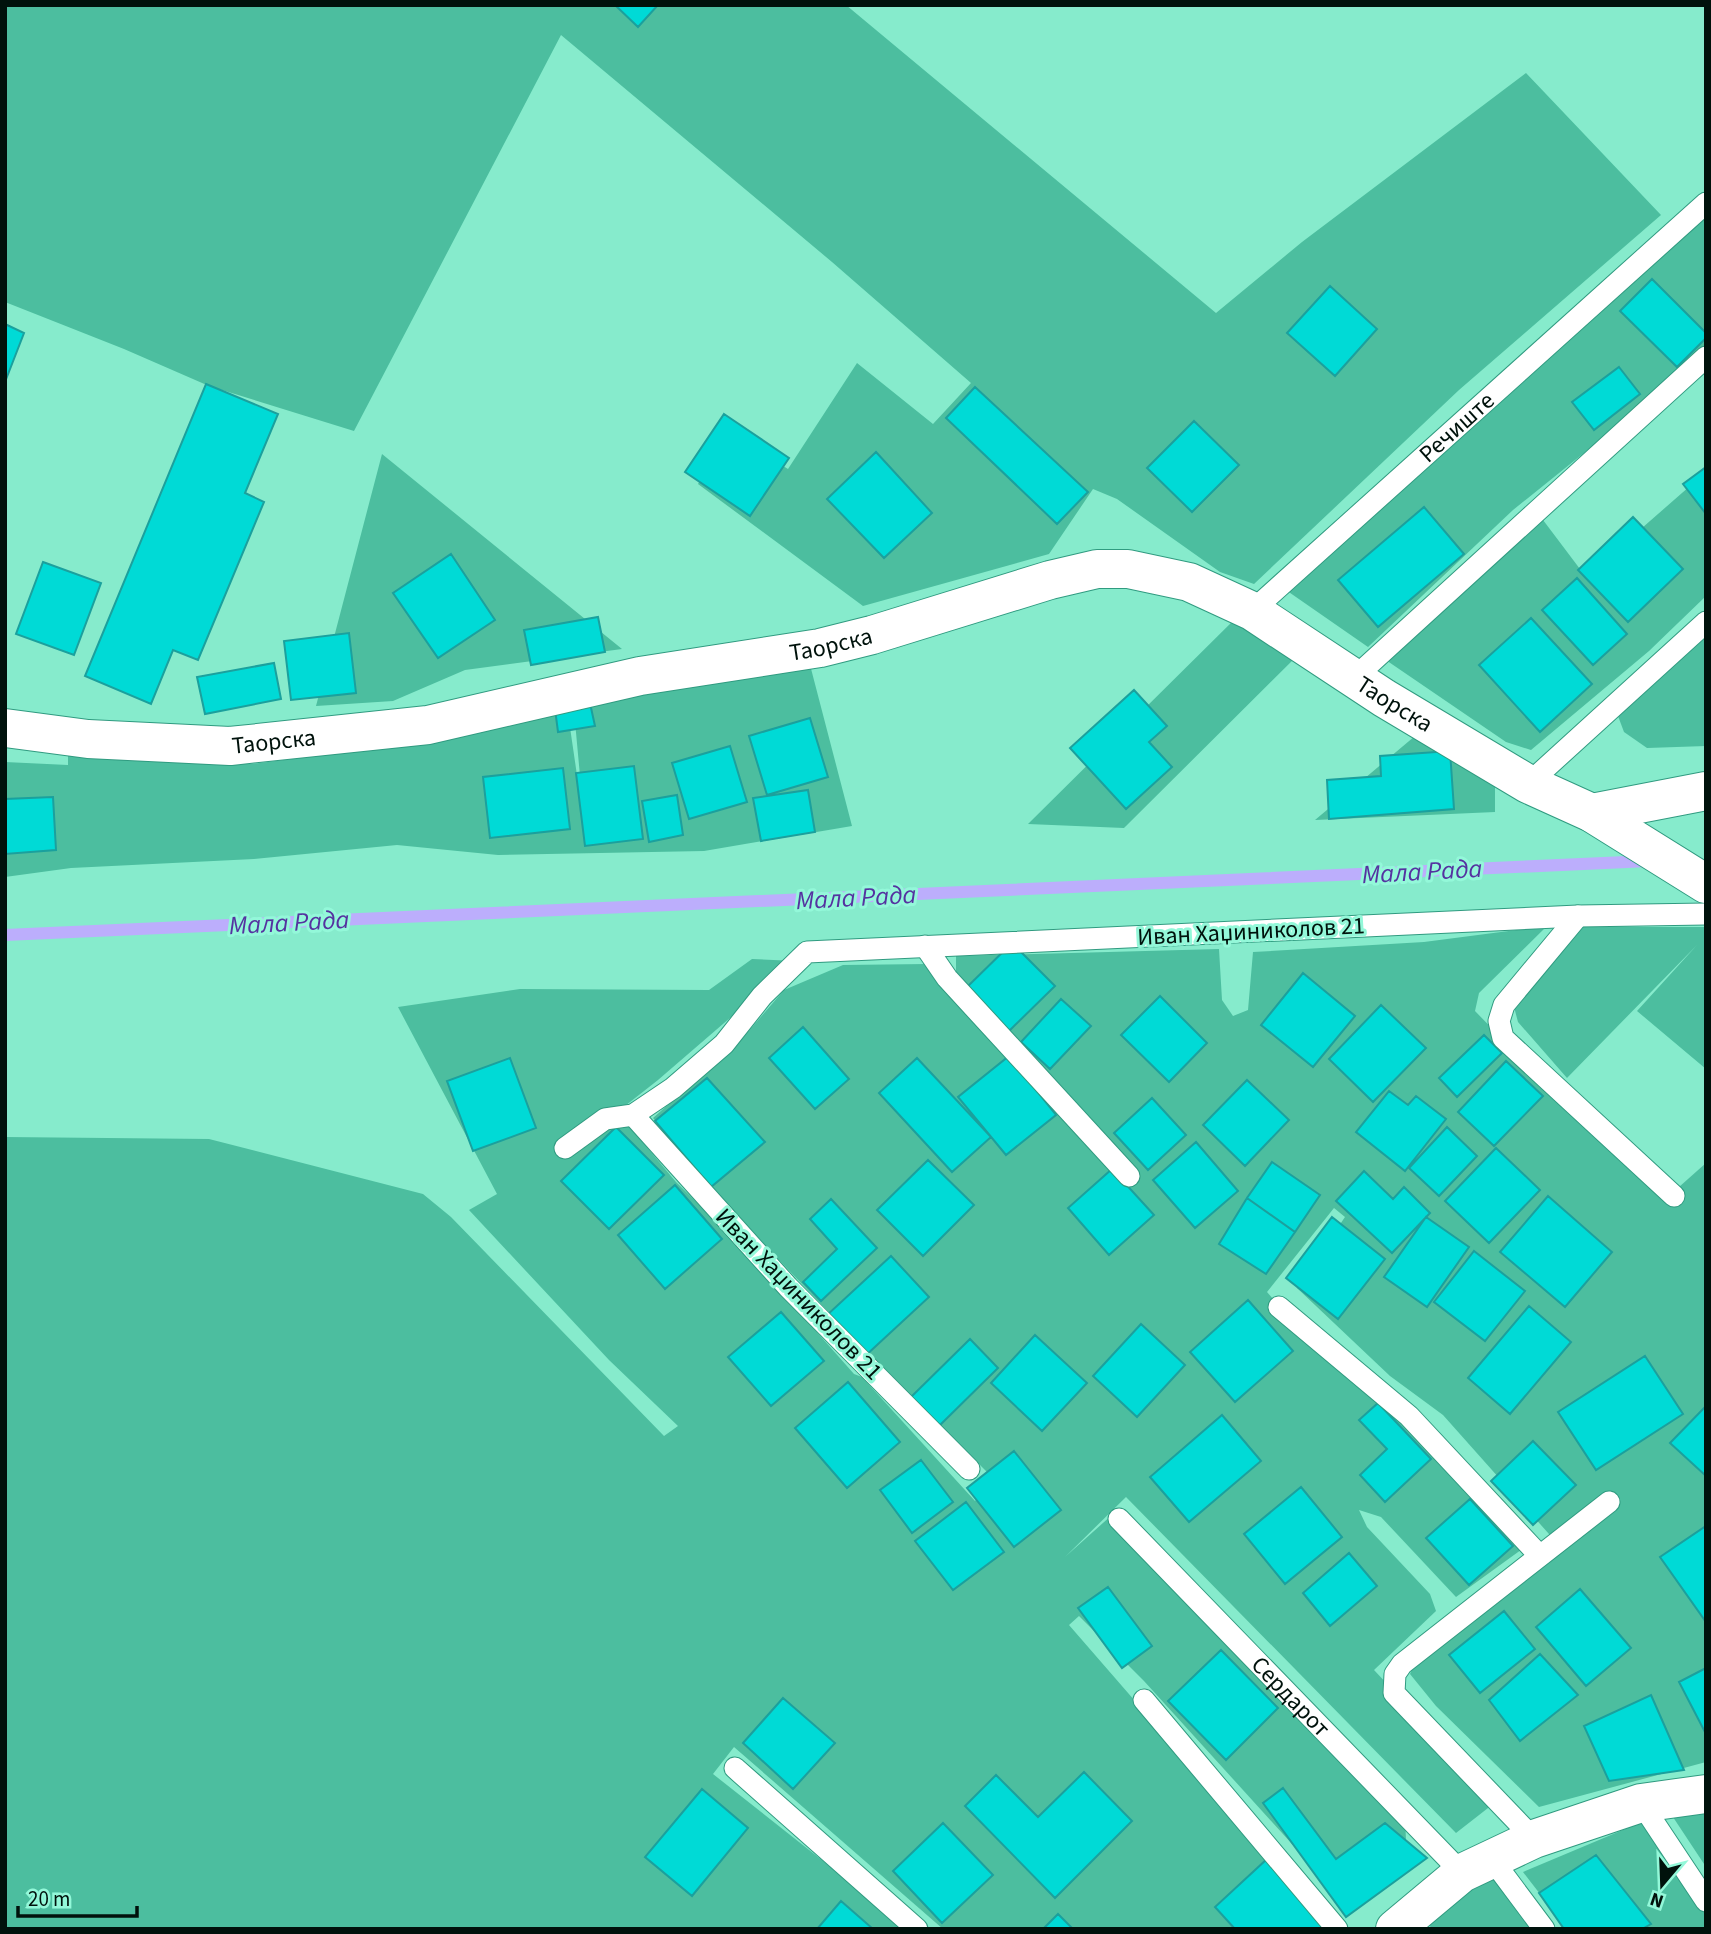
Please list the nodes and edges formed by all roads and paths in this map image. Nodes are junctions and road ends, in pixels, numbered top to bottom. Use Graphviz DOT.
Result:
graph roads {
  1 [pos="1706,203"];
  2 [pos="1706,357"];
  3 [pos="1252,611"];
  4 [pos="1706,622"];
  5 [pos="1354,678"];
  6 [pos="5,728"];
  7 [pos="1528,784"];
  8 [pos="1706,791"];
  9 [pos="1592,813"];
  10 [pos="1706,884"];
  11 [pos="1706,914"];
  12 [pos="1578,916"];
  13 [pos="925,946"];
  14 [pos="633,1115"];
  15 [pos="565,1148"];
  16 [pos="1129,1175"];
  17 [pos="1674,1196"];
  18 [pos="1279,1307"];
  19 [pos="969,1469"];
  20 [pos="1609,1502"];
  21 [pos="1119,1519"];
  22 [pos="1539,1555"];
  23 [pos="1144,1700"];
  24 [pos="735,1768"];
  25 [pos="1706,1794"];
  26 [pos="1642,1803"];
  27 [pos="1534,1839"];
  28 [pos="1477,1865"];
  29 [pos="1706,1901"];
  30 [pos="917,1929"];
  31 [pos="1338,1929"];
  32 [pos="1395,1929"];
  33 [pos="1544,1929"];
  1 -- 3 [label="lane, Речиште"];
  2 -- 5 [label="lane"];
  3 -- 5 [label="street, Таорска"];
  3 -- 6 [label="street, Таорска"];
  4 -- 7 [label="lane"];
  5 -- 7 [label="street, Таорска"];
  7 -- 9 [label="street, Таорска"];
  8 -- 9 [label="street"];
  9 -- 10 [label="street, Таорска"];
  11 -- 12 [label="lane, Иван Хаџиниколов 21"];
  12 -- 13 [label="lane, Иван Хаџиниколов 21"];
  12 -- 17 [label="lane"];
  13 -- 14 [label="lane, Иван Хаџиниколов 21"];
  13 -- 16 [label="lane"];
  14 -- 15 [label="lane, Иван Хаџиниколов 21"];
  14 -- 19 [label="lane, Иван Хаџиниколов 21"];
  18 -- 22 [label="lane"];
  20 -- 22 [label="lane"];
  21 -- 28 [label="lane, Сердарот"];
  22 -- 27 [label="lane"];
  23 -- 31 [label="lane"];
  24 -- 30 [label="lane"];
  25 -- 26 [label="street"];
  26 -- 27 [label="street"];
  26 -- 29 [label="lane"];
  27 -- 28 [label="street"];
  28 -- 32 [label="street"];
  28 -- 33 [label="lane, Сердарот"];
}
